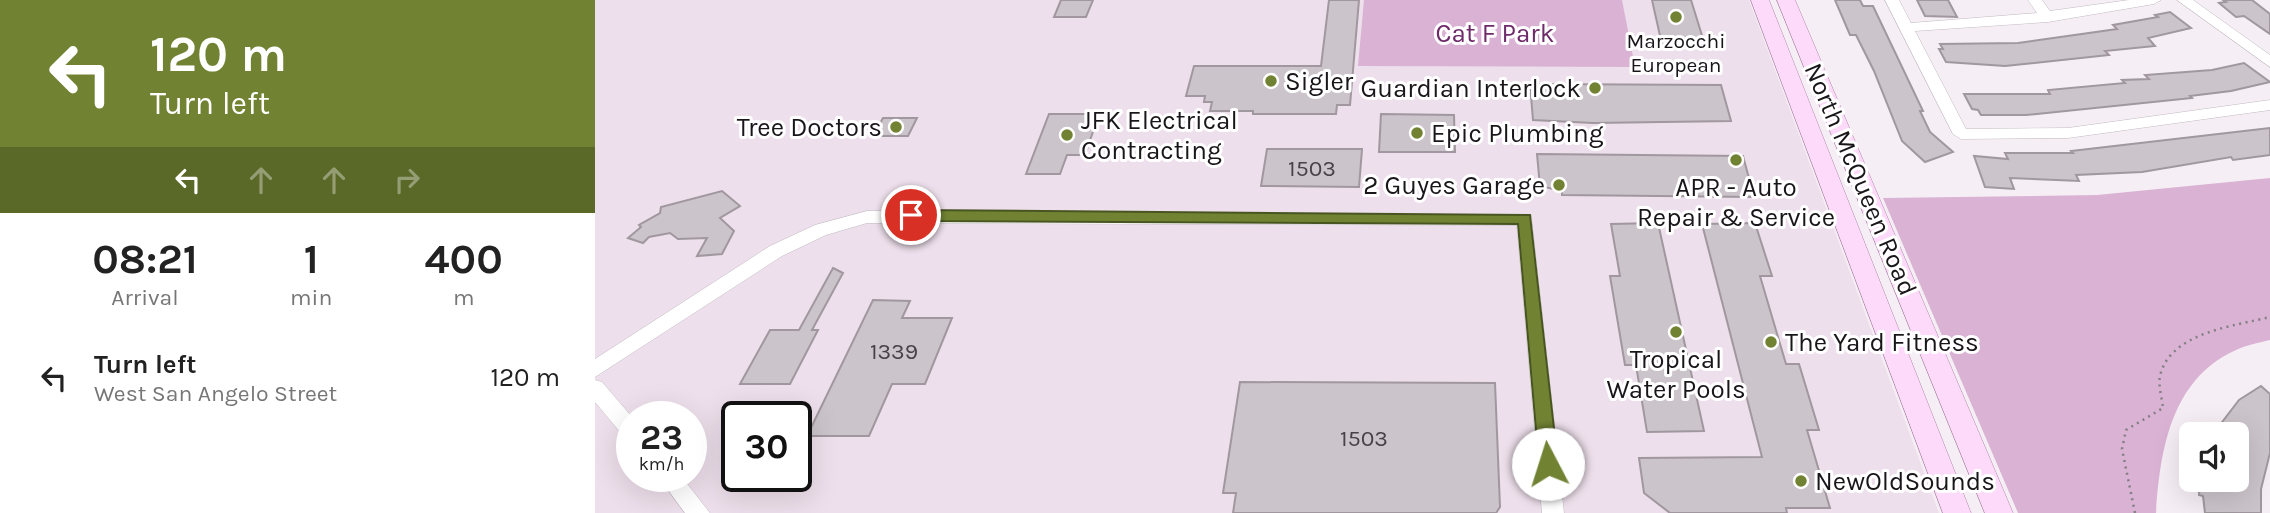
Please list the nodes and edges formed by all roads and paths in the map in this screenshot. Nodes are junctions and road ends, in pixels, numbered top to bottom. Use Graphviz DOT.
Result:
graph roads {
  1 [pos="1760,0"];
  2 [pos="1786,0"];
  3 [pos="1892,0"];
  4 [pos="2035,0"];
  5 [pos="2154,0"];
  6 [pos="2184,0"];
  7 [pos="2048,18"];
  8 [pos="1906,27"];
  9 [pos="2270,62"];
  10 [pos="2270,106"];
  11 [pos="2270,317"];
  12 [pos="595,369"];
  13 [pos="595,388"];
  14 [pos="616,413"];
  15 [pos="681,492"];
  16 [pos="699,513"];
  17 [pos="1553,513"];
  18 [pos="1957,513"];
  19 [pos="1999,513"];
  20 [pos="2135,513"];
  1 -- 18 [label="main road, North McQueen Road"];
  2 -- 19 [label="main road, North McQueen Road"];
  3 -- 8 [label="street"];
  4 -- 7 [label="street"];
  5 -- 7 [label="street"];
  6 -- 9 [label="street"];
  7 -- 8 [label="street"];
  8 -- 10 [label="street"];
  11 -- 20 [label="path"];
  12 -- 17 [label="street"];
  13 -- 14 [label="street"];
  15 -- 16 [label="street"];
}
